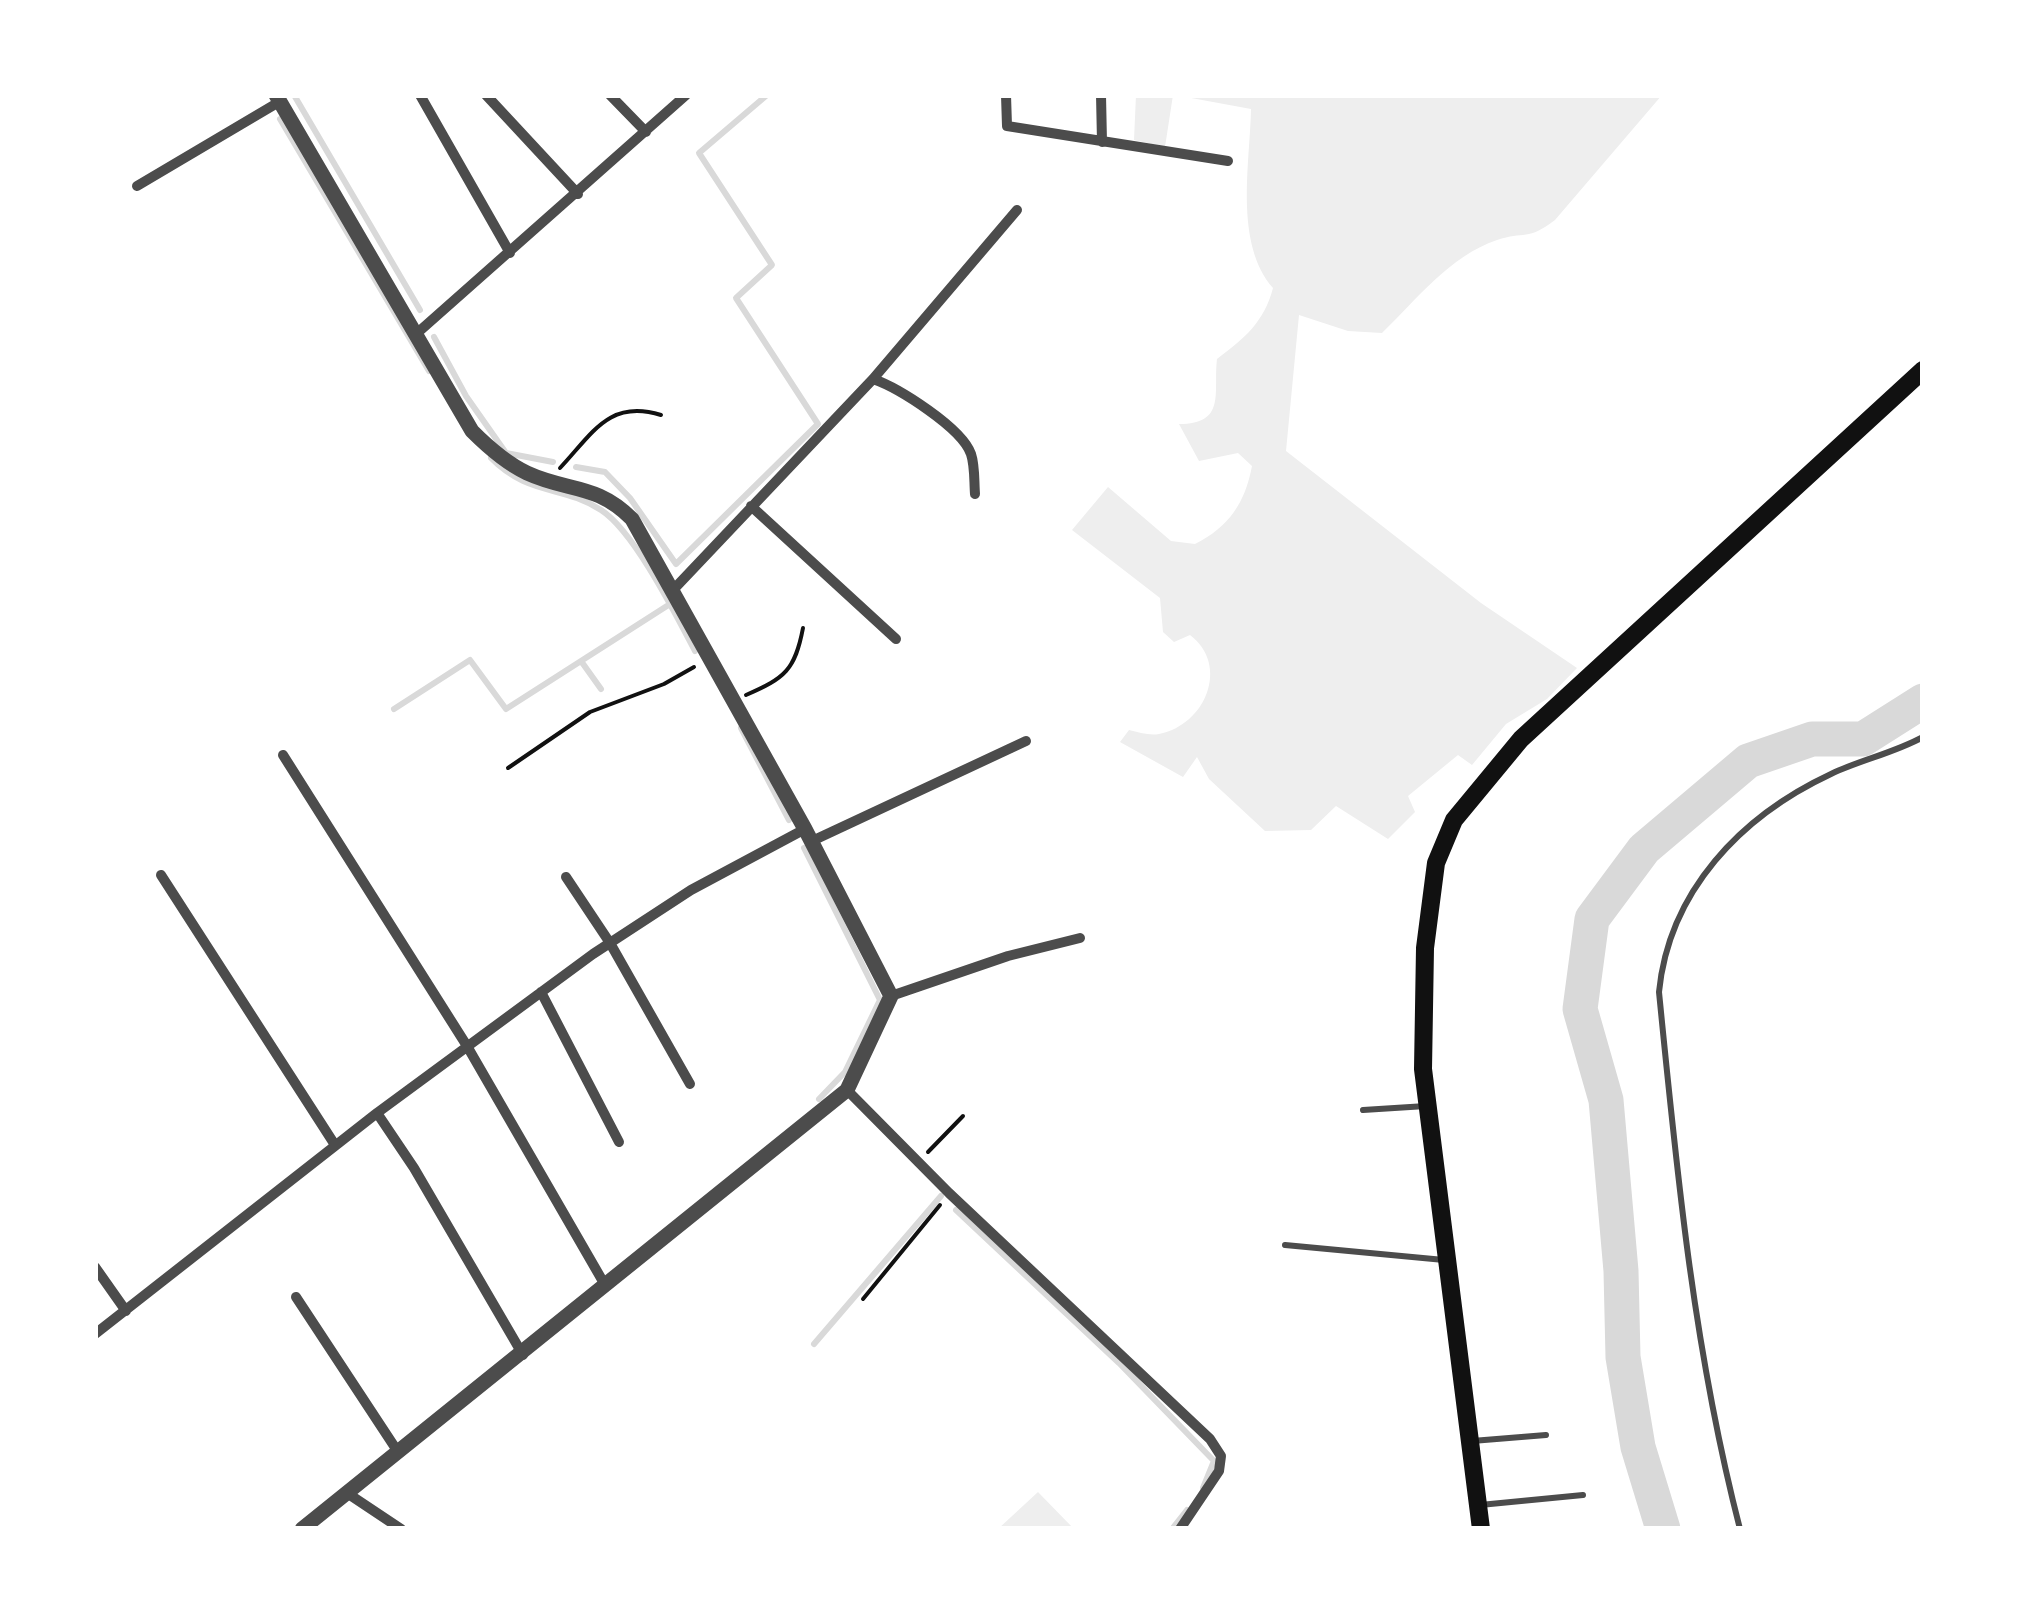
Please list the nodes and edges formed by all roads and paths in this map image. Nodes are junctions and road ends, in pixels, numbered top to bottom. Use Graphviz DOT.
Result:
graph roads {
  1 [pos="420,95"];
  2 [pos="486,95"];
  3 [pos="610,95"];
  4 [pos="686,95"];
  5 [pos="1006,95"];
  6 [pos="1101,95"];
  7 [pos="278,98"];
  8 [pos="646,132"];
  9 [pos="1102,142"];
  10 [pos="1228,160"];
  11 [pos="137,186"];
  12 [pos="578,194"];
  13 [pos="1016,210"];
  14 [pos="510,253"];
  15 [pos="414,335"];
  16 [pos="1923,370"];
  17 [pos="873,379"];
  18 [pos="661,415"];
  19 [pos="550,478"];
  20 [pos="975,494"];
  21 [pos="751,506"];
  22 [pos="673,590"];
  23 [pos="803,628"];
  24 [pos="896,639"];
  25 [pos="712,661"];
  26 [pos="734,700"];
  27 [pos="1923,737"];
  28 [pos="1026,741"];
  29 [pos="284,755"];
  30 [pos="508,768"];
  31 [pos="808,835"];
  32 [pos="161,876"];
  33 [pos="566,877"];
  34 [pos="1080,938"];
  35 [pos="610,944"];
  36 [pos="541,992"];
  37 [pos="891,996"];
  38 [pos="467,1046"];
  39 [pos="690,1084"];
  40 [pos="848,1090"];
  41 [pos="1427,1106"];
  42 [pos="1363,1110"];
  43 [pos="377,1113"];
  44 [pos="963,1116"];
  45 [pos="620,1142"];
  46 [pos="335,1146"];
  47 [pos="918,1162"];
  48 [pos="950,1193"];
  49 [pos="1285,1245"];
  50 [pos="1445,1260"];
  51 [pos="95,1268"];
  52 [pos="605,1285"];
  53 [pos="296,1297"];
  54 [pos="863,1299"];
  55 [pos="126,1310"];
  56 [pos="95,1334"];
  57 [pos="522,1355"];
  58 [pos="1546,1435"];
  59 [pos="1472,1441"];
  60 [pos="398,1452"];
  61 [pos="347,1493"];
  62 [pos="1583,1495"];
  63 [pos="1480,1505"];
  64 [pos="302,1529"];
  65 [pos="401,1529"];
  66 [pos="1180,1529"];
  67 [pos="1481,1529"];
  68 [pos="1740,1529"];
  1 -- 14 [label="street"];
  2 -- 12 [label="street"];
  3 -- 8 [label="street"];
  4 -- 8 [label="street"];
  5 -- 9 [label="street"];
  6 -- 9 [label="street"];
  7 -- 11 [label="street"];
  7 -- 15 [label="street"];
  8 -- 12 [label="street"];
  9 -- 10 [label="street"];
  12 -- 14 [label="street"];
  13 -- 17 [label="street"];
  14 -- 15 [label="street"];
  15 -- 19 [label="street"];
  16 -- 41 [label="main road"];
  17 -- 20 [label="street"];
  17 -- 21 [label="street"];
  18 -- 19 [label="path"];
  19 -- 22 [label="street"];
  21 -- 22 [label="street"];
  21 -- 24 [label="street"];
  22 -- 25 [label="street"];
  23 -- 26 [label="path"];
  25 -- 26 [label="street"];
  25 -- 30 [label="path"];
  26 -- 31 [label="street"];
  27 -- 68 [label="lane"];
  28 -- 31 [label="street"];
  29 -- 38 [label="street"];
  31 -- 35 [label="street"];
  31 -- 37 [label="street"];
  32 -- 46 [label="street"];
  33 -- 35 [label="street"];
  34 -- 37 [label="street"];
  35 -- 36 [label="street"];
  35 -- 39 [label="street"];
  36 -- 38 [label="street"];
  36 -- 45 [label="street"];
  37 -- 40 [label="street"];
  38 -- 43 [label="street"];
  38 -- 52 [label="street"];
  40 -- 47 [label="street"];
  40 -- 52 [label="street"];
  41 -- 42 [label="lane"];
  41 -- 50 [label="main road"];
  43 -- 46 [label="street"];
  43 -- 57 [label="street"];
  44 -- 47 [label="path"];
  46 -- 55 [label="street"];
  47 -- 48 [label="street"];
  48 -- 54 [label="path"];
  48 -- 66 [label="street"];
  49 -- 50 [label="lane"];
  50 -- 59 [label="main road"];
  51 -- 55 [label="street"];
  52 -- 57 [label="street"];
  53 -- 60 [label="street"];
  55 -- 56 [label="street"];
  57 -- 60 [label="street"];
  58 -- 59 [label="lane"];
  59 -- 63 [label="main road"];
  60 -- 61 [label="street"];
  61 -- 64 [label="street"];
  61 -- 65 [label="street"];
  62 -- 63 [label="lane"];
  63 -- 67 [label="main road"];
}
